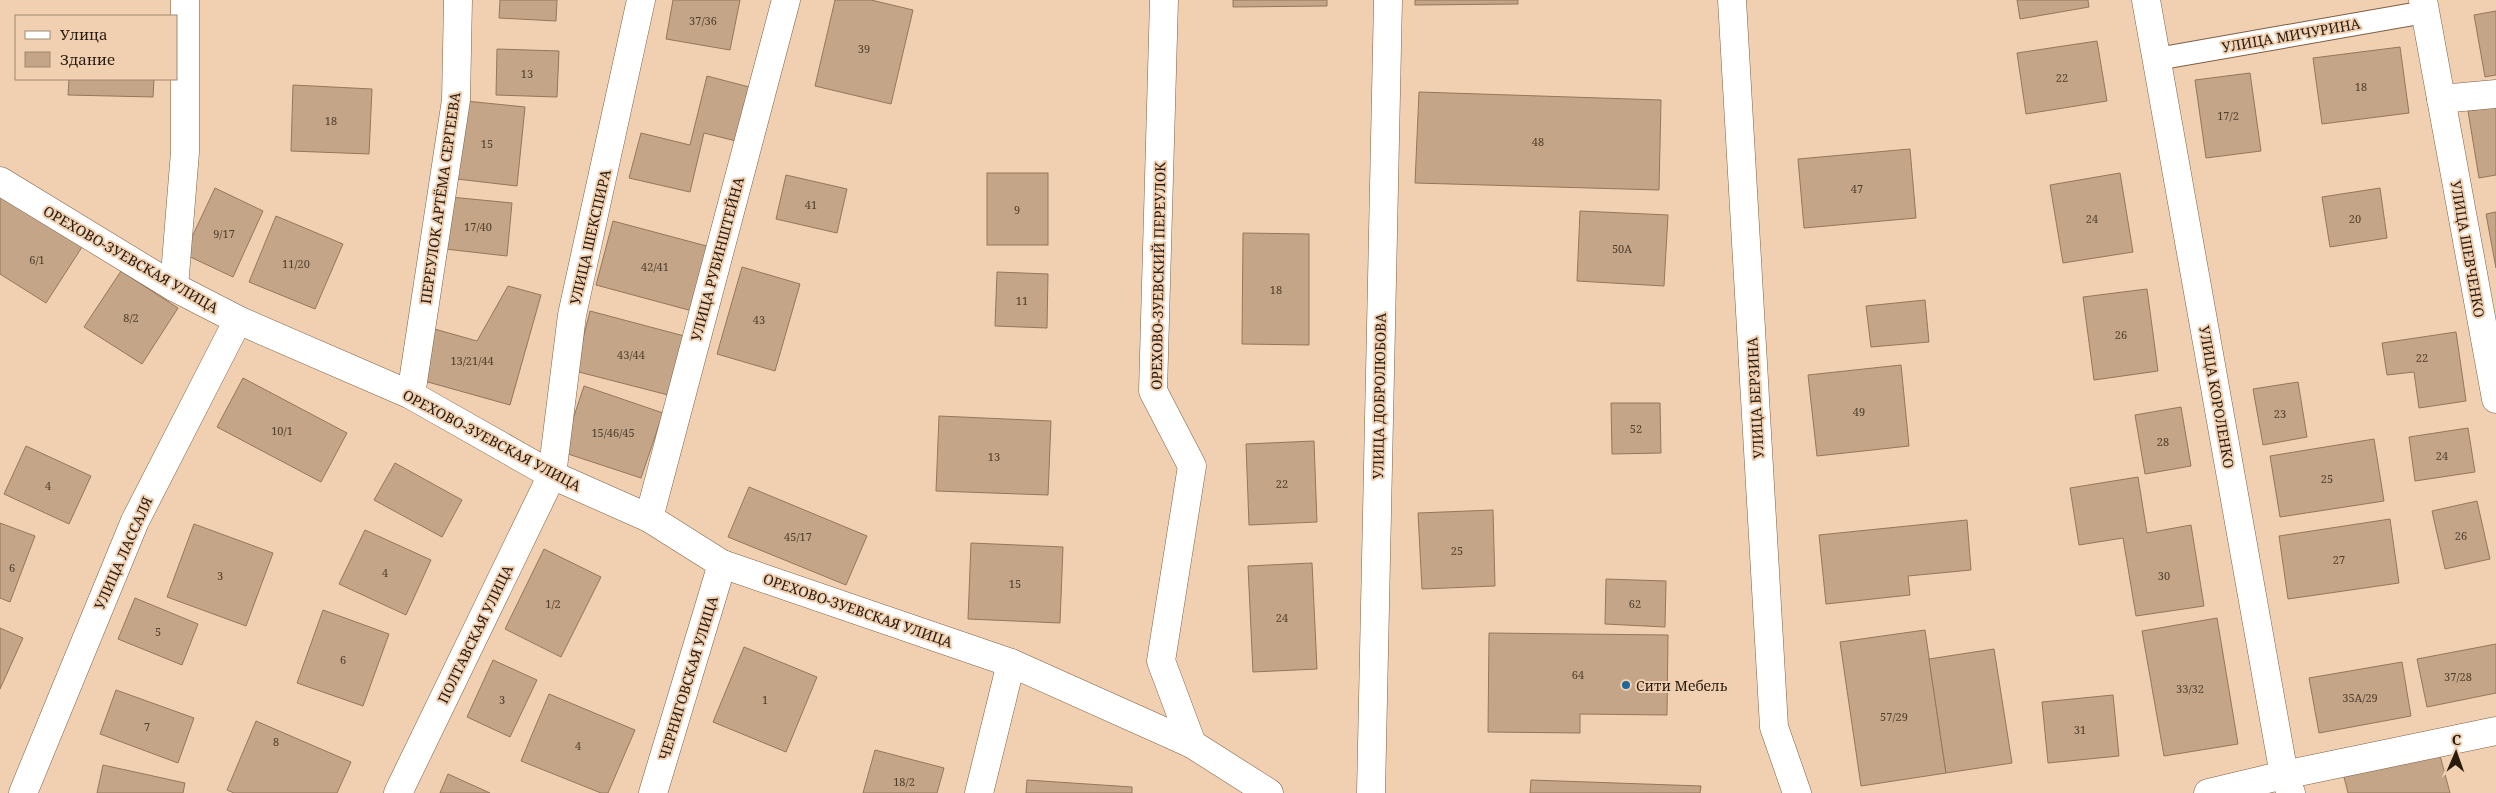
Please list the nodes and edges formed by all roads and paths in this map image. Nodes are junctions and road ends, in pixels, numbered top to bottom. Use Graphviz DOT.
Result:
graph roads {
  1 [pos="185,0"];
  2 [pos="458,0"];
  3 [pos="641,0"];
  4 [pos="786,0"];
  5 [pos="1164,0"];
  6 [pos="1388,0"];
  7 [pos="1732,0"];
  8 [pos="2146,0"];
  9 [pos="2424,6"];
  10 [pos="2157,59"];
  11 [pos="2496,94"];
  12 [pos="2441,99"];
  13 [pos="0,181"];
  14 [pos="174,287"];
  15 [pos="238,320"];
  16 [pos="411,395"];
  17 [pos="2496,398"];
  18 [pos="552,475"];
  19 [pos="650,518"];
  20 [pos="722,564"];
  21 [pos="1011,663"];
  22 [pos="2496,731"];
  23 [pos="1192,744"];
  24 [pos="2287,784"];
  25 [pos="23,793"];
  26 [pos="398,793"];
  27 [pos="653,793"];
  28 [pos="979,793"];
  29 [pos="1269,793"];
  30 [pos="1371,793"];
  31 [pos="1797,793"];
  32 [pos="2208,793"];
  1 -- 14 [label="street"];
  2 -- 16 [label="street, ПЕРЕУЛОК АРТЁМА СЕРГЕЕВА"];
  3 -- 18 [label="street, УЛИЦА ШЕКСПИРА"];
  4 -- 19 [label="street, УЛИЦА РУБИНШТЕЙНА"];
  5 -- 23 [label="street, ОРЕХОВО-ЗУЕВСКИЙ ПЕРЕУЛОК"];
  6 -- 30 [label="street, УЛИЦА ДОБРОЛЮБОВА"];
  7 -- 31 [label="street, УЛИЦА БЕРЗИНА"];
  8 -- 10 [label="street, УЛИЦА КОРОЛЕНКО"];
  9 -- 10 [label="lane, УЛИЦА МИЧУРИНА"];
  9 -- 12 [label="street, УЛИЦА ШЕВЧЕНКО"];
  10 -- 24 [label="street, УЛИЦА КОРОЛЕНКО"];
  11 -- 12 [label="street"];
  12 -- 17 [label="street, УЛИЦА ШЕВЧЕНКО"];
  13 -- 14 [label="street, ОРЕХОВО-ЗУЕВСКАЯ УЛИЦА"];
  14 -- 15 [label="street, ОРЕХОВО-ЗУЕВСКАЯ УЛИЦА"];
  15 -- 16 [label="street, ОРЕХОВО-ЗУЕВСКАЯ УЛИЦА"];
  15 -- 25 [label="street, УЛИЦА ЛАССАЛЯ"];
  16 -- 18 [label="street, ОРЕХОВО-ЗУЕВСКАЯ УЛИЦА"];
  18 -- 19 [label="street, ОРЕХОВО-ЗУЕВСКАЯ УЛИЦА"];
  18 -- 26 [label="street, ПОЛТАВСКАЯ УЛИЦА"];
  19 -- 20 [label="street, ОРЕХОВО-ЗУЕВСКАЯ УЛИЦА"];
  20 -- 21 [label="street, ОРЕХОВО-ЗУЕВСКАЯ УЛИЦА"];
  20 -- 27 [label="street, ЧЕРНИГОВСКАЯ УЛИЦА"];
  21 -- 23 [label="street, ОРЕХОВО-ЗУЕВСКАЯ УЛИЦА"];
  21 -- 28 [label="street"];
  22 -- 24 [label="street"];
  23 -- 29 [label="street, ОРЕХОВО-ЗУЕВСКАЯ УЛИЦА"];
  24 -- 32 [label="street"];
}
